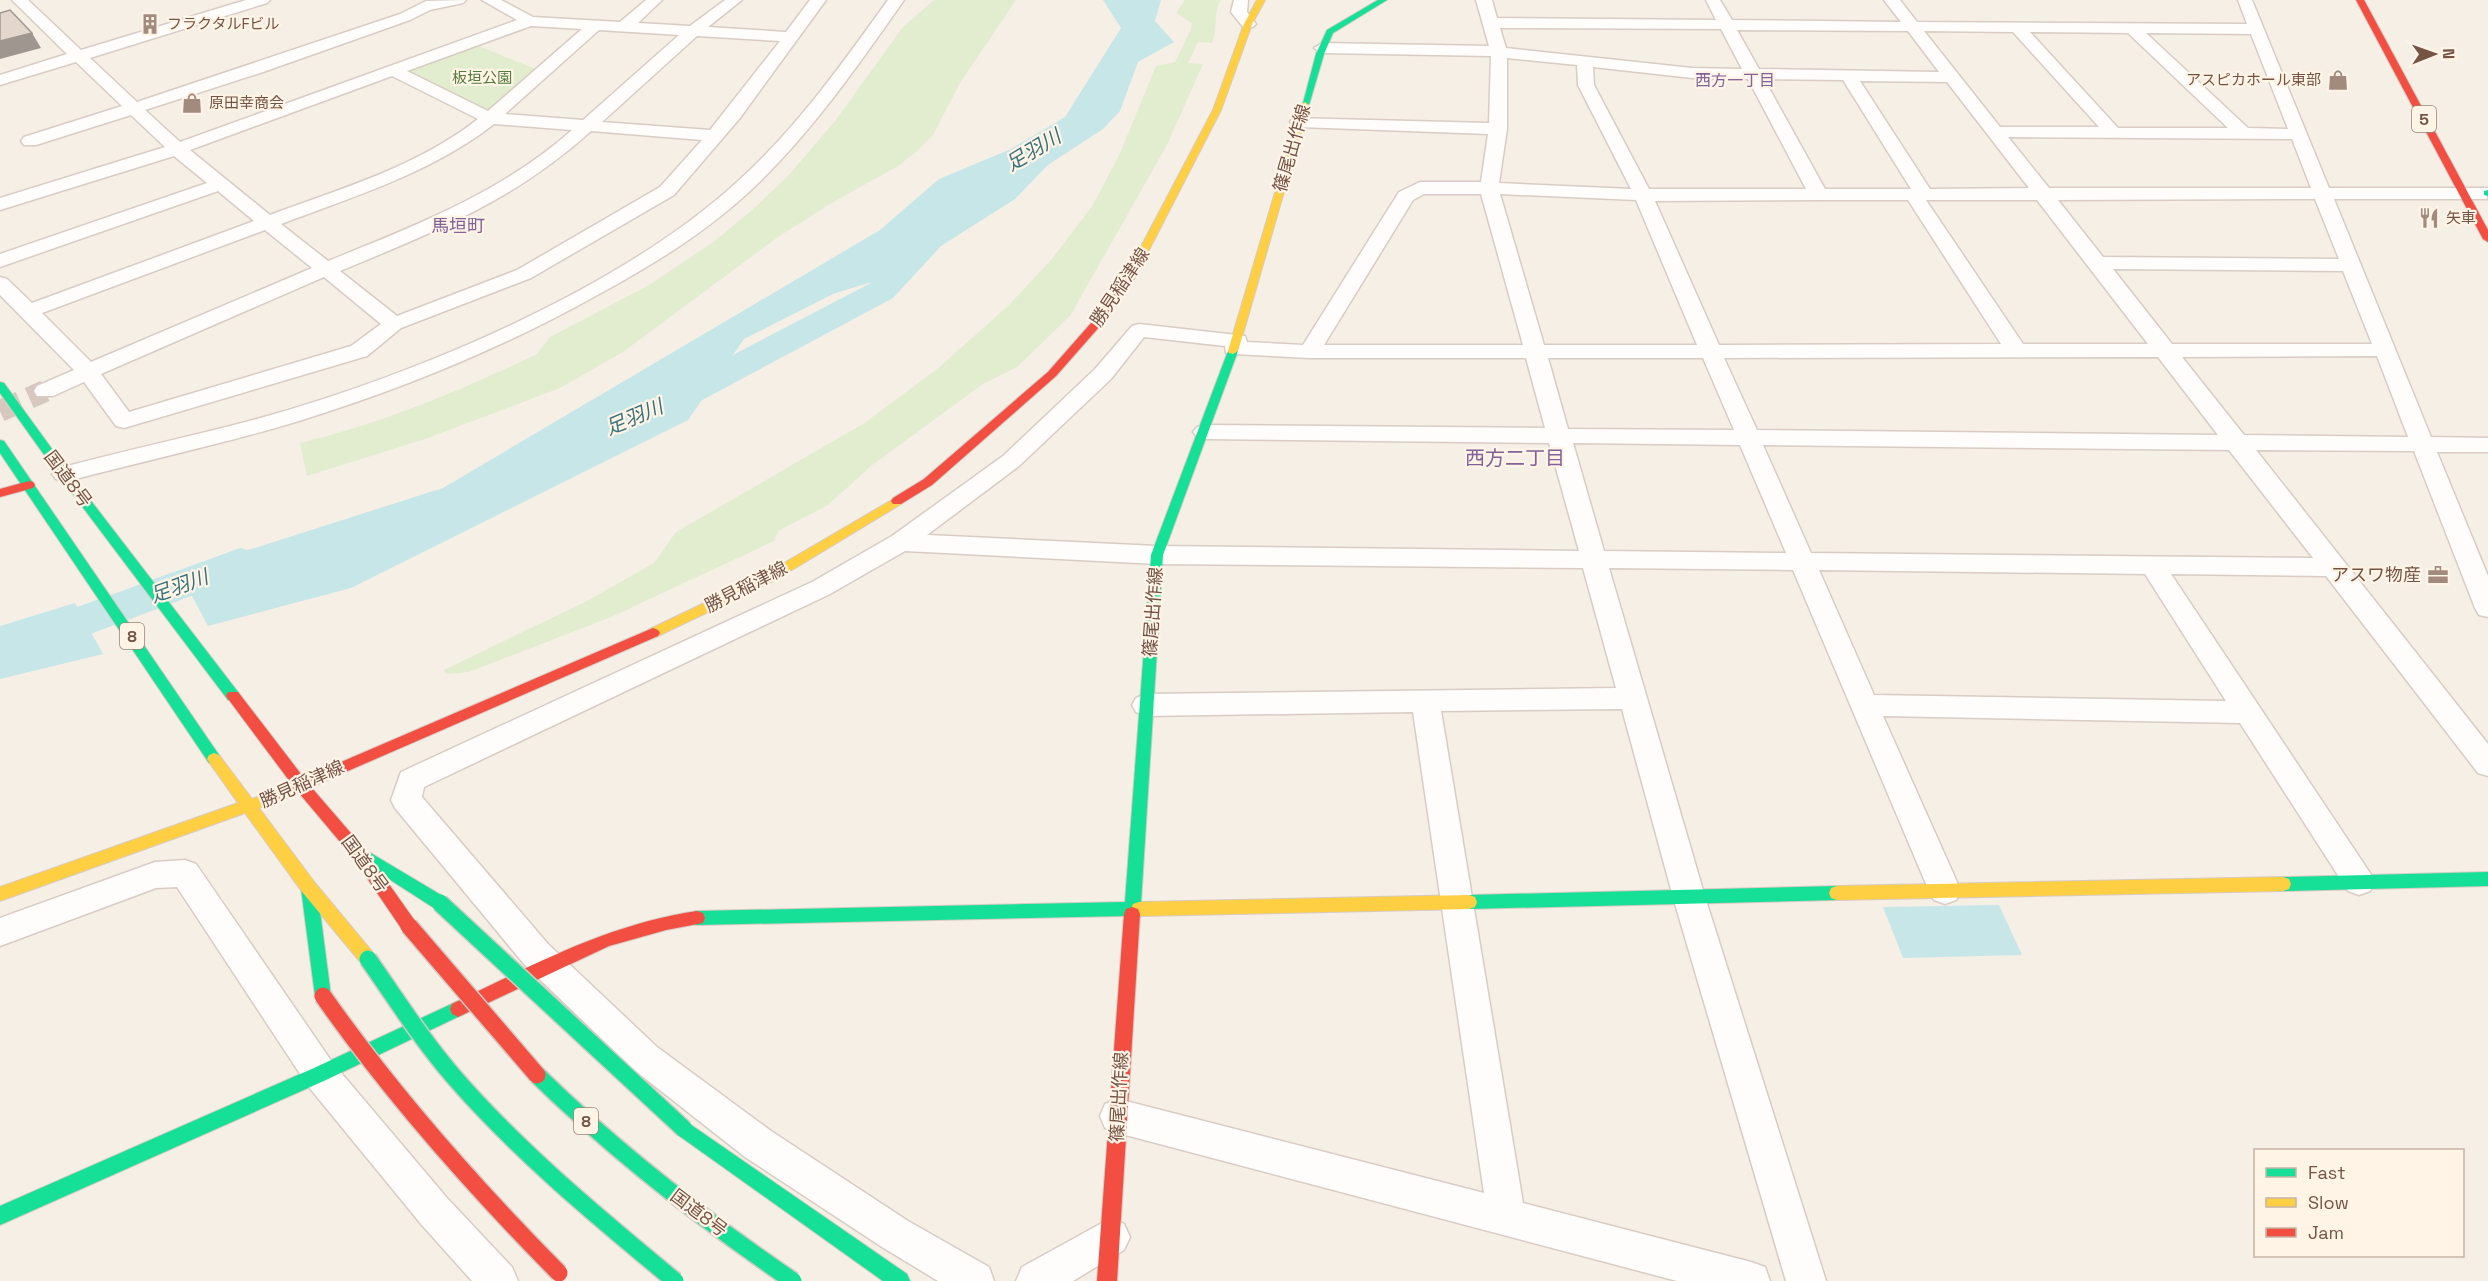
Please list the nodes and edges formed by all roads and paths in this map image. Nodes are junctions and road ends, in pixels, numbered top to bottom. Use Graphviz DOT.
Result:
graph roads {
  1 [pos="19,0"];
  2 [pos="200,0"];
  3 [pos="262,0"];
  4 [pos="458,0"];
  5 [pos="490,0"];
  6 [pos="655,0"];
  7 [pos="735,0"];
  8 [pos="818,0"];
  9 [pos="896,0"];
  10 [pos="1241,0"];
  11 [pos="1261,0"];
  12 [pos="1383,0"];
  13 [pos="1484,0"];
  14 [pos="1713,0"];
  15 [pos="1892,0"];
  16 [pos="2245,0"];
  17 [pos="2360,0"];
  18 [pos="217,13"];
  19 [pos="530,21"];
  20 [pos="1248,24"];
  21 [pos="1492,24"];
  22 [pos="595,25"];
  23 [pos="1727,25"];
  24 [pos="625,26"];
  25 [pos="1913,27"];
  26 [pos="2018,28"];
  27 [pos="2132,28"];
  28 [pos="2255,29"];
  29 [pos="693,31"];
  30 [pos="789,37"];
  31 [pos="1322,48"];
  32 [pos="1499,52"];
  33 [pos="78,57"];
  34 [pos="1585,62"];
  35 [pos="392,70"];
  36 [pos="1753,73"];
  37 [pos="1848,75"];
  38 [pos="1952,77"];
  39 [pos="0,80"];
  40 [pos="134,108"];
  41 [pos="489,118"];
  42 [pos="1299,122"];
  43 [pos="588,125"];
  44 [pos="1498,129"];
  45 [pos="1995,132"];
  46 [pos="2113,133"];
  47 [pos="2243,133"];
  48 [pos="2297,134"];
  49 [pos="715,136"];
  50 [pos="30,141"];
  51 [pos="177,148"];
  52 [pos="72,181"];
  53 [pos="221,183"];
  54 [pos="1489,188"];
  55 [pos="2486,191"];
  56 [pos="2322,193"];
  57 [pos="2463,193"];
  58 [pos="1919,194"];
  59 [pos="2043,194"];
  60 [pos="1643,195"];
  61 [pos="1819,195"];
  62 [pos="0,198"];
  63 [pos="0,204"];
  64 [pos="0,210"];
  65 [pos="269,222"];
  66 [pos="2488,238"];
  67 [pos="0,261"];
  68 [pos="2097,263"];
  69 [pos="2350,265"];
  70 [pos="327,269"];
  71 [pos="0,283"];
  72 [pos="27,312"];
  73 [pos="394,324"];
  74 [pos="1236,345"];
  75 [pos="1534,350"];
  76 [pos="1710,350"];
  77 [pos="2016,350"];
  78 [pos="2164,350"];
  79 [pos="2384,350"];
  80 [pos="1309,352"];
  81 [pos="88,371"];
  82 [pos="0,385"];
  83 [pos="45,391"];
  84 [pos="1205,432"];
  85 [pos="1558,436"];
  86 [pos="1748,438"];
  87 [pos="2237,443"];
  88 [pos="0,444"];
  89 [pos="2424,445"];
  90 [pos="2488,445"];
  91 [pos="64,474"];
  92 [pos="29,485"];
  93 [pos="0,494"];
  94 [pos="840,536"];
  95 [pos="901,542"];
  96 [pos="1157,555"];
  97 [pos="1594,560"];
  98 [pos="1802,562"];
  99 [pos="2152,565"];
  100 [pos="2333,567"];
  101 [pos="2488,608"];
  102 [pos="676,657"];
  103 [pos="1633,698"];
  104 [pos="1425,701"];
  105 [pos="1146,705"];
  106 [pos="1864,705"];
  107 [pos="2248,712"];
  108 [pos="2485,758"];
  109 [pos="300,784"];
  110 [pos="248,808"];
  111 [pos="357,850"];
  112 [pos="2488,879"];
  113 [pos="2359,882"];
  114 [pos="309,888"];
  115 [pos="1945,891"];
  116 [pos="0,894"];
  117 [pos="1689,897"];
  118 [pos="1457,902"];
  119 [pos="1131,909"];
  120 [pos="0,932"];
  121 [pos="549,966"];
  122 [pos="320,1074"];
  123 [pos="1118,1116"];
  124 [pos="0,1216"];
  125 [pos="1506,1217"];
  126 [pos="1111,1237"];
  127 [pos="564,1277"];
  128 [pos="498,1281"];
  129 [pos="675,1281"];
  130 [pos="794,1281"];
  131 [pos="900,1281"];
  132 [pos="975,1281"];
  133 [pos="1036,1281"];
  134 [pos="1107,1281"];
  135 [pos="1751,1281"];
  136 [pos="1806,1281"];
  1 -- 33 [label="street"];
  2 -- 18 [label="street"];
  3 -- 18 [label="street"];
  4 -- 40 [label="street"];
  5 -- 19 [label="street"];
  6 -- 24 [label="street"];
  7 -- 29 [label="street"];
  8 -- 30 [label="street"];
  9 -- 91 [label="street"];
  10 -- 20 [label="street"];
  11 -- 20 [label="main road, 勝見稲津線"];
  12 -- 31 [label="main road, 篠尾出作線"];
  13 -- 21 [label="street"];
  14 -- 23 [label="street"];
  15 -- 25 [label="street"];
  16 -- 28 [label="street"];
  17 -- 57 [label="main road, 5"];
  18 -- 33 [label="street"];
  19 -- 22 [label="street"];
  19 -- 35 [label="street"];
  20 -- 94 [label="main road, 勝見稲津線"];
  21 -- 23 [label="street"];
  21 -- 32 [label="street"];
  22 -- 24 [label="street"];
  22 -- 41 [label="street"];
  23 -- 25 [label="street"];
  23 -- 36 [label="street"];
  24 -- 29 [label="street"];
  25 -- 26 [label="street"];
  25 -- 38 [label="street"];
  26 -- 27 [label="street"];
  26 -- 46 [label="street"];
  27 -- 28 [label="street"];
  27 -- 47 [label="street"];
  28 -- 48 [label="street"];
  29 -- 30 [label="street"];
  29 -- 43 [label="street"];
  30 -- 49 [label="street"];
  31 -- 32 [label="street"];
  31 -- 42 [label="main road, 篠尾出作線"];
  32 -- 34 [label="street"];
  32 -- 44 [label="street"];
  33 -- 39 [label="street"];
  33 -- 40 [label="street"];
  34 -- 36 [label="street"];
  34 -- 60 [label="street"];
  35 -- 41 [label="street"];
  35 -- 51 [label="street"];
  36 -- 37 [label="street"];
  36 -- 61 [label="street"];
  37 -- 38 [label="street"];
  37 -- 58 [label="street"];
  38 -- 45 [label="street"];
  40 -- 50 [label="street"];
  40 -- 51 [label="street"];
  41 -- 43 [label="street"];
  41 -- 65 [label="street"];
  42 -- 44 [label="street"];
  42 -- 74 [label="main road, 篠尾出作線"];
  43 -- 49 [label="street"];
  43 -- 70 [label="street"];
  44 -- 54 [label="street"];
  45 -- 46 [label="street"];
  45 -- 59 [label="street"];
  46 -- 47 [label="street"];
  47 -- 48 [label="street"];
  48 -- 56 [label="street"];
  49 -- 73 [label="street"];
  51 -- 52 [label="street"];
  51 -- 53 [label="street"];
  52 -- 62 [label="street"];
  52 -- 63 [label="street"];
  52 -- 64 [label="street"];
  53 -- 65 [label="street"];
  53 -- 67 [label="street"];
  54 -- 60 [label="street"];
  54 -- 75 [label="street"];
  54 -- 80 [label="street"];
  55 -- 57 [label="street"];
  56 -- 57 [label="street"];
  56 -- 59 [label="street"];
  56 -- 69 [label="street"];
  57 -- 66 [label="main road, 5"];
  58 -- 59 [label="street"];
  58 -- 61 [label="street"];
  58 -- 77 [label="street"];
  59 -- 68 [label="street"];
  60 -- 61 [label="street"];
  60 -- 76 [label="street"];
  65 -- 70 [label="street"];
  65 -- 72 [label="street"];
  68 -- 69 [label="street"];
  68 -- 78 [label="street"];
  69 -- 79 [label="street"];
  70 -- 73 [label="street"];
  70 -- 81 [label="street"];
  71 -- 72 [label="street"];
  72 -- 81 [label="street"];
  73 -- 81 [label="street"];
  74 -- 80 [label="street"];
  74 -- 84 [label="main road, 篠尾出作線"];
  74 -- 95 [label="street"];
  75 -- 76 [label="street"];
  75 -- 80 [label="street"];
  75 -- 85 [label="street"];
  76 -- 77 [label="street"];
  76 -- 86 [label="street"];
  77 -- 78 [label="street"];
  78 -- 79 [label="street"];
  78 -- 87 [label="street"];
  79 -- 89 [label="street"];
  81 -- 83 [label="street"];
  82 -- 91 [label="main road, 国道8号 / 8"];
  84 -- 85 [label="street"];
  84 -- 96 [label="main road, 篠尾出作線"];
  85 -- 86 [label="street"];
  85 -- 97 [label="street"];
  86 -- 87 [label="street"];
  86 -- 98 [label="street"];
  87 -- 89 [label="street"];
  87 -- 100 [label="street"];
  88 -- 92 [label="main road, 国道8号 / 8"];
  89 -- 90 [label="street"];
  89 -- 101 [label="street"];
  91 -- 109 [label="main road, 国道8号 / 8"];
  92 -- 93 [label="main road"];
  92 -- 110 [label="main road, 国道8号 / 8"];
  94 -- 102 [label="street"];
  94 -- 109 [label="main road, 勝見稲津線"];
  95 -- 96 [label="street"];
  95 -- 102 [label="street"];
  96 -- 97 [label="street"];
  96 -- 105 [label="main road, 篠尾出作線"];
  97 -- 98 [label="street"];
  97 -- 103 [label="street"];
  98 -- 99 [label="street"];
  98 -- 106 [label="street"];
  99 -- 100 [label="street"];
  99 -- 107 [label="street"];
  100 -- 108 [label="street"];
  102 -- 121 [label="street"];
  103 -- 104 [label="street"];
  103 -- 117 [label="street"];
  104 -- 105 [label="street"];
  104 -- 118 [label="street"];
  105 -- 119 [label="main road, 篠尾出作線"];
  106 -- 107 [label="street"];
  106 -- 115 [label="street"];
  107 -- 113 [label="street"];
  109 -- 110 [label="main road, 勝見稲津線"];
  109 -- 111 [label="main road, 国道8号"];
  110 -- 114 [label="main road, 国道8号 / 8"];
  110 -- 116 [label="main road, 勝見稲津線"];
  111 -- 130 [label="main road, 国道8号 / 8, bridge"];
  111 -- 131 [label="main road, bridge"];
  112 -- 113 [label="main road"];
  113 -- 115 [label="main road"];
  114 -- 127 [label="main road, bridge"];
  114 -- 129 [label="main road, 国道8号 / 8, bridge"];
  115 -- 117 [label="main road"];
  117 -- 118 [label="main road"];
  117 -- 136 [label="street"];
  118 -- 119 [label="main road"];
  118 -- 125 [label="street"];
  119 -- 121 [label="main road"];
  119 -- 123 [label="main road, 篠尾出作線"];
  120 -- 122 [label="street"];
  121 -- 122 [label="main road"];
  121 -- 132 [label="street"];
  122 -- 124 [label="main road"];
  122 -- 128 [label="street"];
  123 -- 125 [label="street"];
  123 -- 126 [label="main road, 篠尾出作線"];
  125 -- 135 [label="street"];
  126 -- 133 [label="street"];
  126 -- 134 [label="main road, 篠尾出作線"];
}
